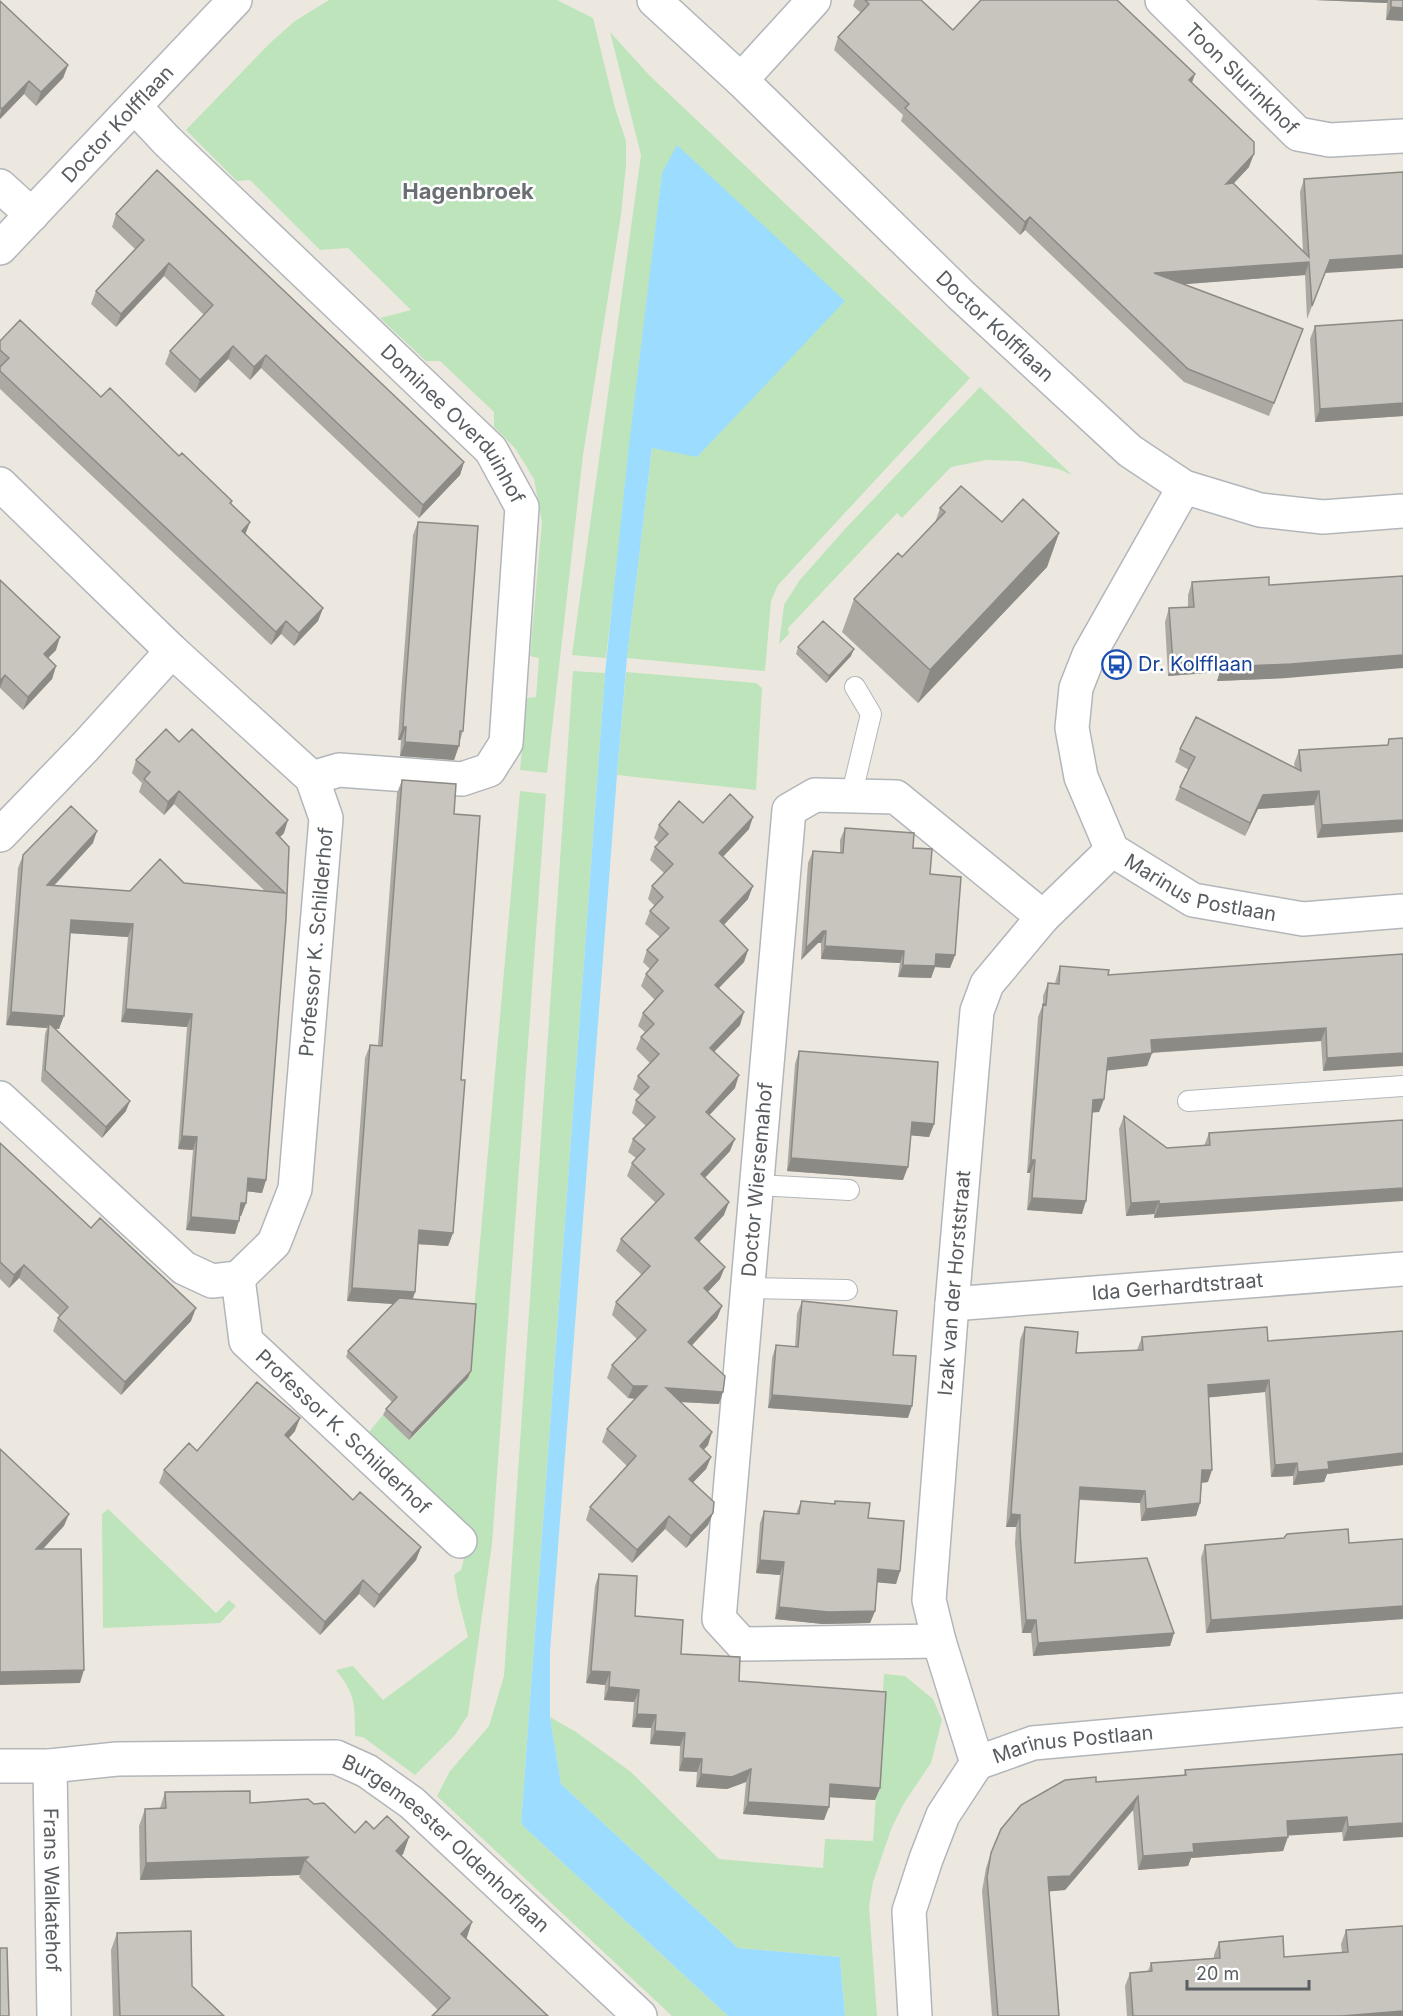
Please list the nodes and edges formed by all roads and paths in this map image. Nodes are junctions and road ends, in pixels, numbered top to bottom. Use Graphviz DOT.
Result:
graph roads {
  1 [pos="235,0"];
  2 [pos="654,0"];
  3 [pos="814,0"];
  4 [pos="1162,0"];
  5 [pos="741,80"];
  6 [pos="135,107"];
  7 [pos="1403,136"];
  8 [pos="0,186"];
  9 [pos="32,215"];
  10 [pos="0,248"];
  11 [pos="0,484"];
  12 [pos="1184,488"];
  13 [pos="1403,511"];
  14 [pos="172,651"];
  15 [pos="855,687"];
  16 [pos="312,778"];
  17 [pos="851,797"];
  18 [pos="0,835"];
  19 [pos="1112,849"];
  20 [pos="1403,911"];
  21 [pos="1043,916"];
  22 [pos="1403,1086"];
  23 [pos="0,1098"];
  24 [pos="1188,1101"];
  25 [pos="756,1185"];
  26 [pos="849,1190"];
  27 [pos="1403,1269"];
  28 [pos="238,1278"];
  29 [pos="747,1288"];
  30 [pos="847,1290"];
  31 [pos="951,1304"];
  32 [pos="460,1541"];
  33 [pos="939,1641"];
  34 [pos="1403,1710"];
  35 [pos="977,1763"];
  36 [pos="0,1766"];
  37 [pos="50,1766"];
  38 [pos="54,2016"];
  39 [pos="640,2016"];
  40 [pos="915,2016"];
  1 -- 6 [label="street, Doctor Kolfflaan"];
  2 -- 5 [label="street, Doctor Kolfflaan"];
  3 -- 5 [label="street"];
  4 -- 7 [label="street, Toon Slurinkhof"];
  5 -- 12 [label="street, Doctor Kolfflaan"];
  6 -- 9 [label="street, Doctor Kolfflaan"];
  6 -- 16 [label="street, Dominee Overduinhof"];
  8 -- 9 [label="street"];
  9 -- 10 [label="street, Doctor Kolfflaan"];
  11 -- 14 [label="street, Professor K. Schilderhof"];
  12 -- 13 [label="street, Doctor Kolfflaan"];
  12 -- 19 [label="street, Marinus Postlaan"];
  14 -- 16 [label="street, Professor K. Schilderhof"];
  14 -- 18 [label="street"];
  15 -- 17 [label="lane"];
  16 -- 28 [label="street, Professor K. Schilderhof"];
  17 -- 21 [label="street, Doctor Wiersemahof"];
  17 -- 25 [label="street, Doctor Wiersemahof"];
  19 -- 20 [label="street, Marinus Postlaan"];
  19 -- 21 [label="street, Izak van der Horststraat"];
  21 -- 31 [label="street, Izak van der Horststraat"];
  22 -- 24 [label="lane"];
  23 -- 28 [label="street"];
  25 -- 26 [label="lane"];
  25 -- 29 [label="street, Doctor Wiersemahof"];
  27 -- 31 [label="street, Ida Gerhardtstraat"];
  28 -- 32 [label="street, Professor K. Schilderhof"];
  29 -- 30 [label="lane"];
  29 -- 33 [label="street, Doctor Wiersemahof"];
  31 -- 33 [label="street, Izak van der Horststraat"];
  33 -- 35 [label="street, Izak van der Horststraat"];
  34 -- 35 [label="street, Marinus Postlaan"];
  35 -- 40 [label="street, Marinus Postlaan"];
  36 -- 37 [label="street, Burgemeester Oldenhoflaan"];
  37 -- 38 [label="street, Frans Walkatehof"];
  37 -- 39 [label="street, Burgemeester Oldenhoflaan"];
}
